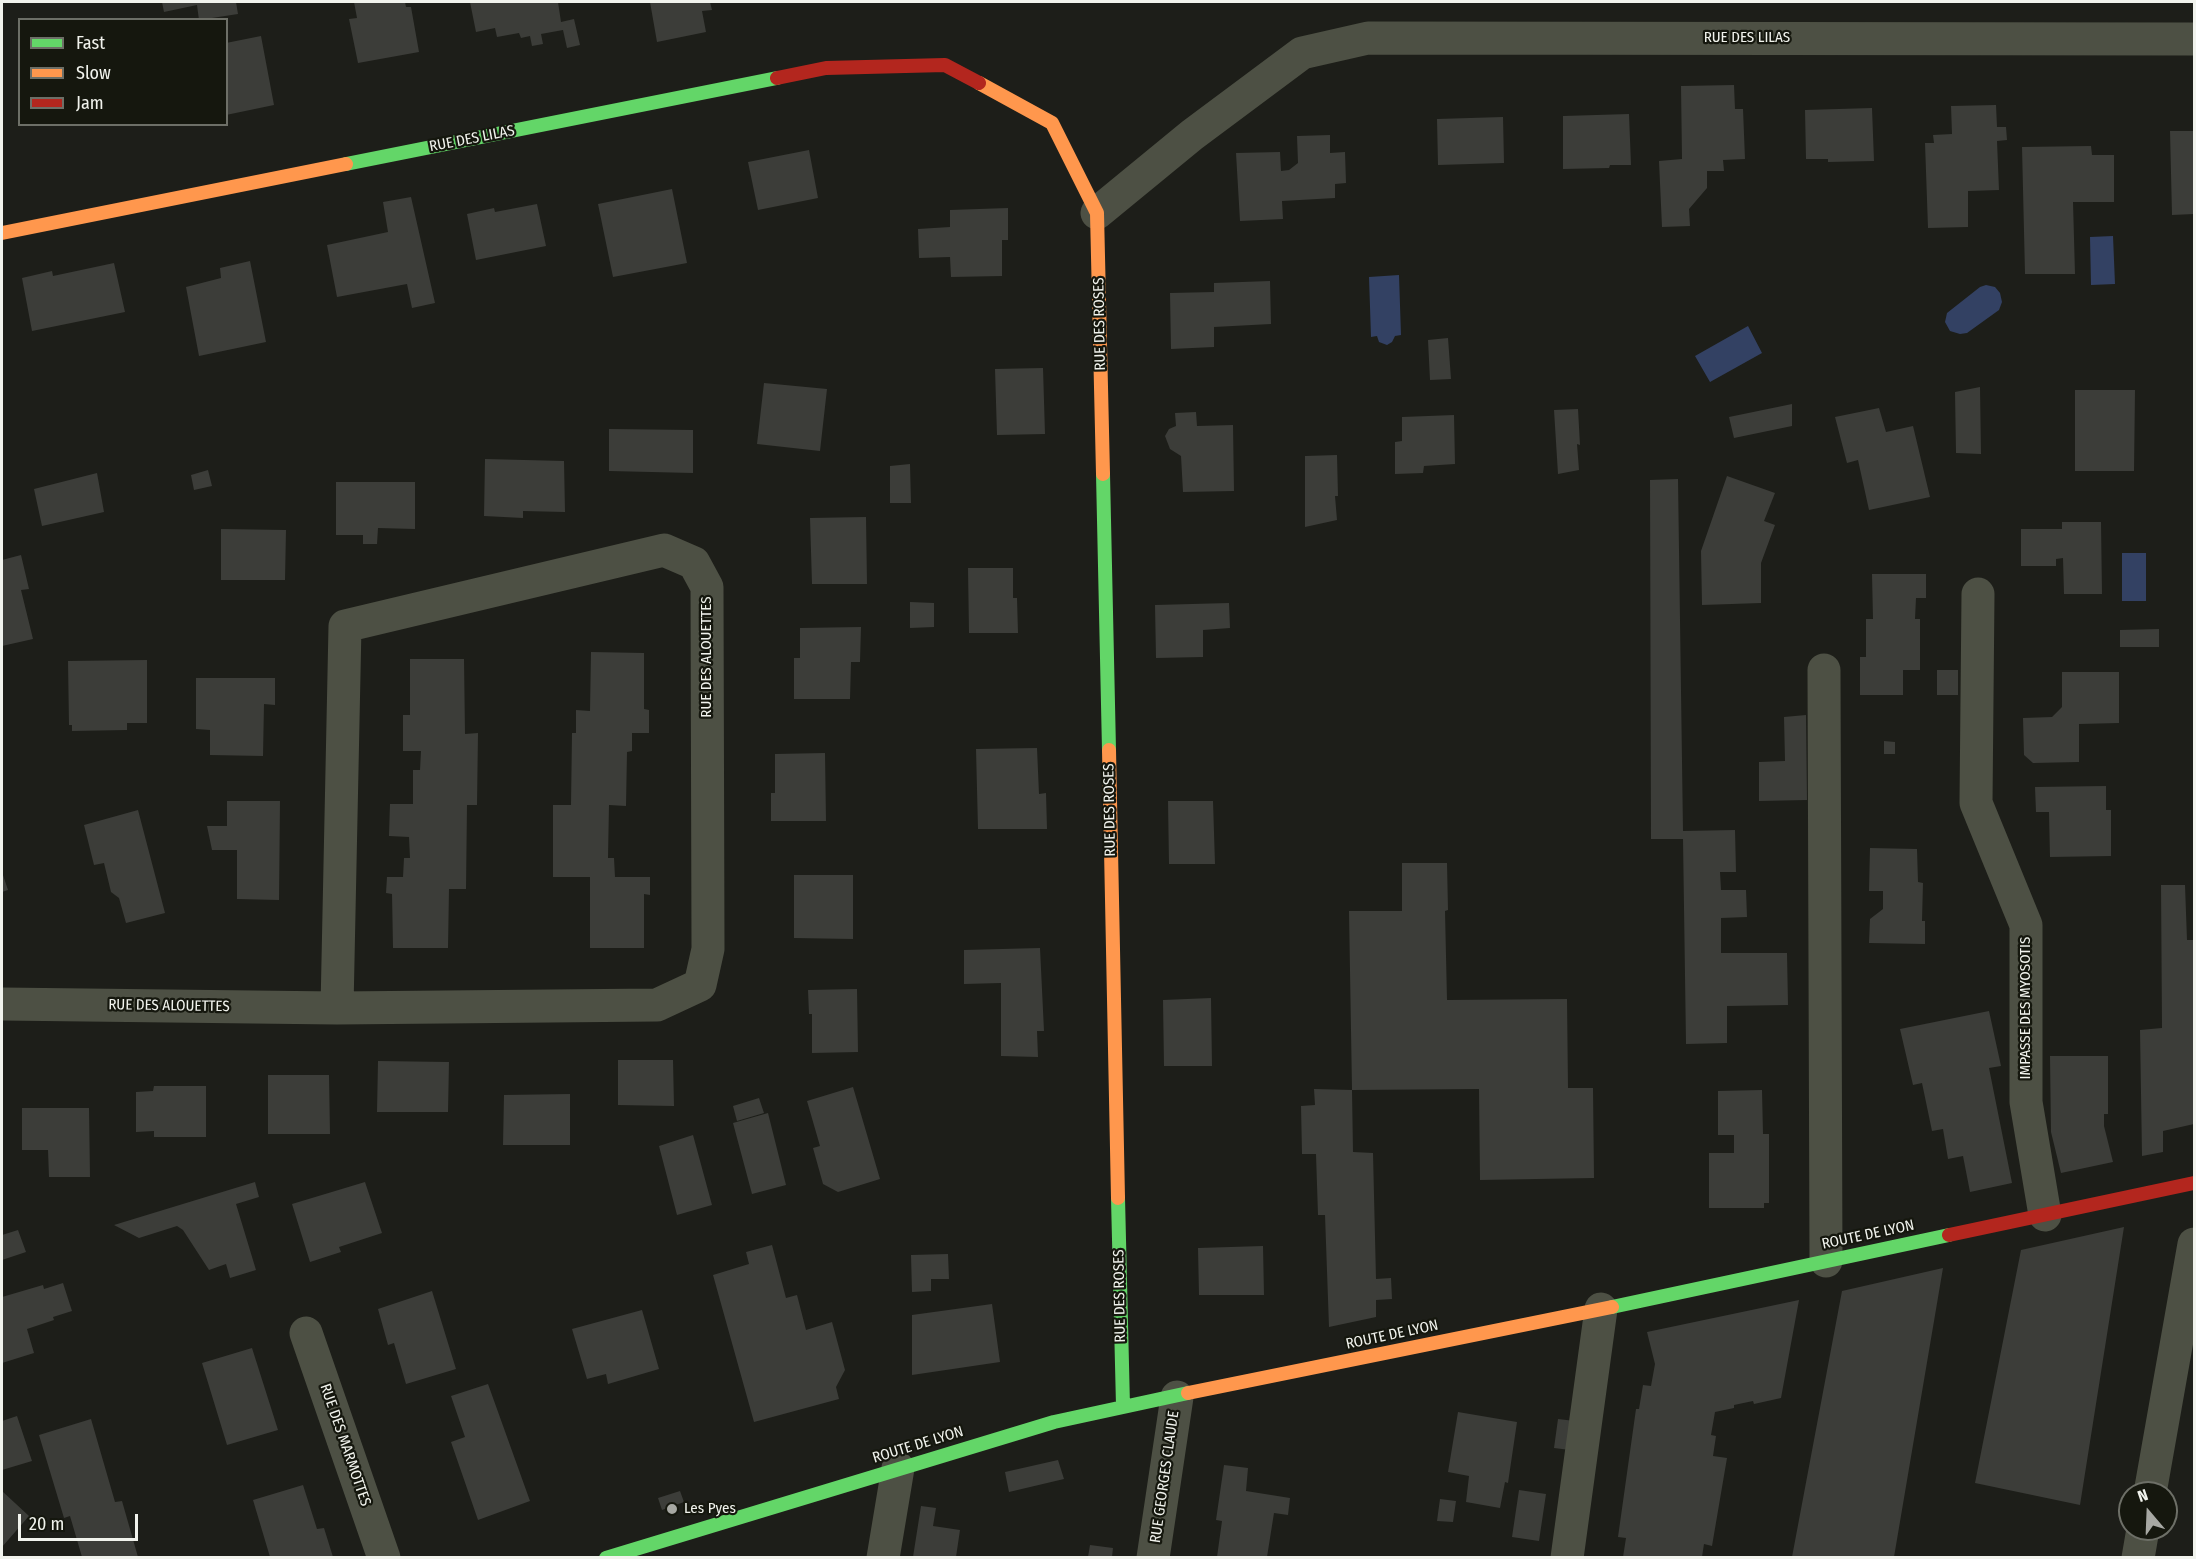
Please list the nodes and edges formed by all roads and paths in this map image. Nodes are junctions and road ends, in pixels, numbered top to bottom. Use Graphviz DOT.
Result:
graph roads {
  1 [pos="2194,39"];
  2 [pos="945,65"];
  3 [pos="1097,213"];
  4 [pos="2,233"];
  5 [pos="1978,594"];
  6 [pos="1824,670"];
  7 [pos="2,1004"];
  8 [pos="337,1008"];
  9 [pos="2194,1182"];
  10 [pos="2045,1215"];
  11 [pos="2194,1244"];
  12 [pos="1826,1261"];
  13 [pos="1601,1309"];
  14 [pos="306,1333"];
  15 [pos="1177,1396"];
  16 [pos="1123,1406"];
  17 [pos="898,1468"];
  18 [pos="2152,1481"];
  19 [pos="2141,1541"];
  20 [pos="384,1557"];
  21 [pos="606,1557"];
  22 [pos="883,1557"];
  23 [pos="1153,1557"];
  24 [pos="1567,1557"];
  25 [pos="2138,1557"];
  1 -- 3 [label="street, RUE DES LILAS"];
  2 -- 3 [label="street, RUE DES ROSES"];
  2 -- 4 [label="street, RUE DES LILAS"];
  3 -- 16 [label="street, RUE DES ROSES"];
  5 -- 10 [label="street, IMPASSE DES MYOSOTIS"];
  6 -- 12 [label="street"];
  7 -- 8 [label="street, RUE DES ALOUETTES"];
  8 -- 8 [label="street, RUE DES ALOUETTES"];
  9 -- 10 [label="street, ROUTE DE LYON"];
  10 -- 12 [label="street, ROUTE DE LYON"];
  11 -- 18 [label="street"];
  12 -- 13 [label="street, ROUTE DE LYON"];
  13 -- 15 [label="street, ROUTE DE LYON"];
  13 -- 24 [label="street"];
  14 -- 20 [label="street, RUE DES MARMOTTES"];
  15 -- 16 [label="street, ROUTE DE LYON"];
  15 -- 23 [label="street, RUE GEORGES CLAUDE"];
  16 -- 17 [label="street, ROUTE DE LYON"];
  17 -- 21 [label="street, ROUTE DE LYON"];
  17 -- 22 [label="street"];
  19 -- 25 [label="street"];
}
